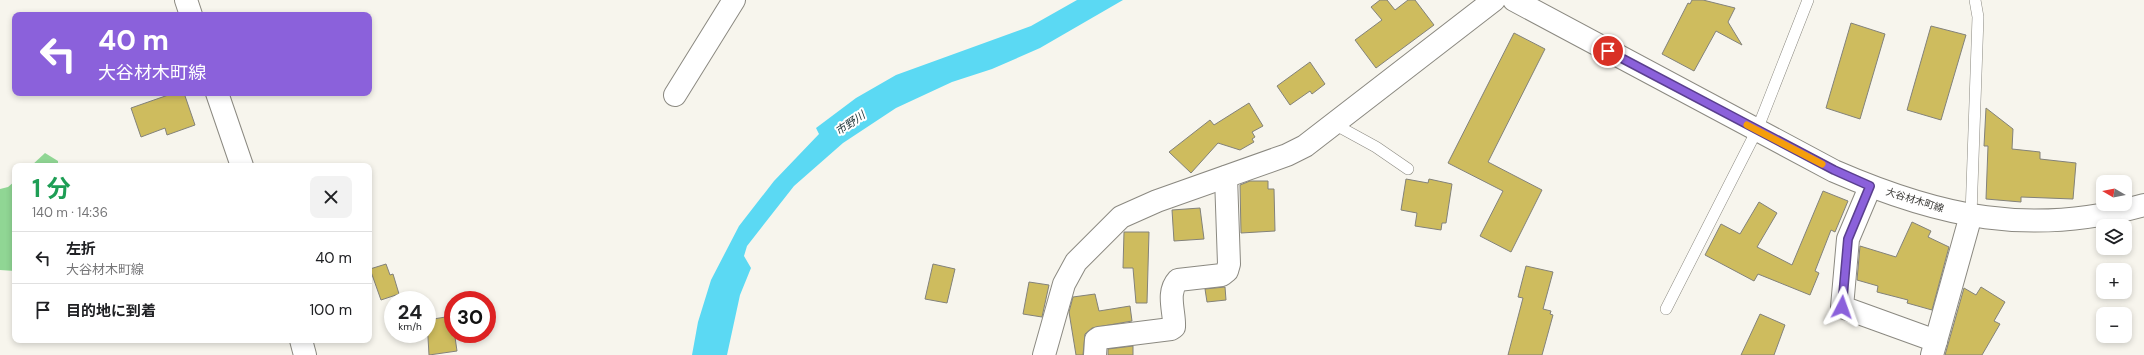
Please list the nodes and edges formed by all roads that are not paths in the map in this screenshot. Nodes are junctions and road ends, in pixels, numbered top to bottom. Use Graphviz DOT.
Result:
graph roads {
  1 [pos="186,0"];
  2 [pos="734,0"];
  3 [pos="1494,0"];
  4 [pos="1514,0"];
  5 [pos="1808,0"];
  6 [pos="1975,0"];
  7 [pos="190,12"];
  8 [pos="675,95"];
  9 [pos="218,96"];
  10 [pos="1334,124"];
  11 [pos="1757,130"];
  12 [pos="241,163"];
  13 [pos="1408,169"];
  14 [pos="1226,177"];
  15 [pos="1870,186"];
  16 [pos="2144,205"];
  17 [pos="1971,215"];
  18 [pos="1666,309"];
  19 [pos="301,343"];
  20 [pos="1934,348"];
  21 [pos="305,355"];
  22 [pos="1044,355"];
  23 [pos="1095,355"];
  1 -- 7 [label="street"];
  2 -- 8 [label="street"];
  3 -- 10 [label="street"];
  4 -- 11 [label="street, 大谷材木町線"];
  5 -- 11 [label="lane"];
  6 -- 17 [label="lane"];
  9 -- 12 [label="street"];
  10 -- 13 [label="lane"];
  10 -- 14 [label="street"];
  11 -- 15 [label="street, 大谷材木町線"];
  11 -- 18 [label="lane"];
  14 -- 22 [label="street"];
  14 -- 23 [label="street"];
  15 -- 17 [label="street, 大谷材木町線"];
  15 -- 20 [label="street"];
  16 -- 17 [label="street, 大谷材木町線"];
  17 -- 20 [label="street"];
  19 -- 21 [label="street"];
}
